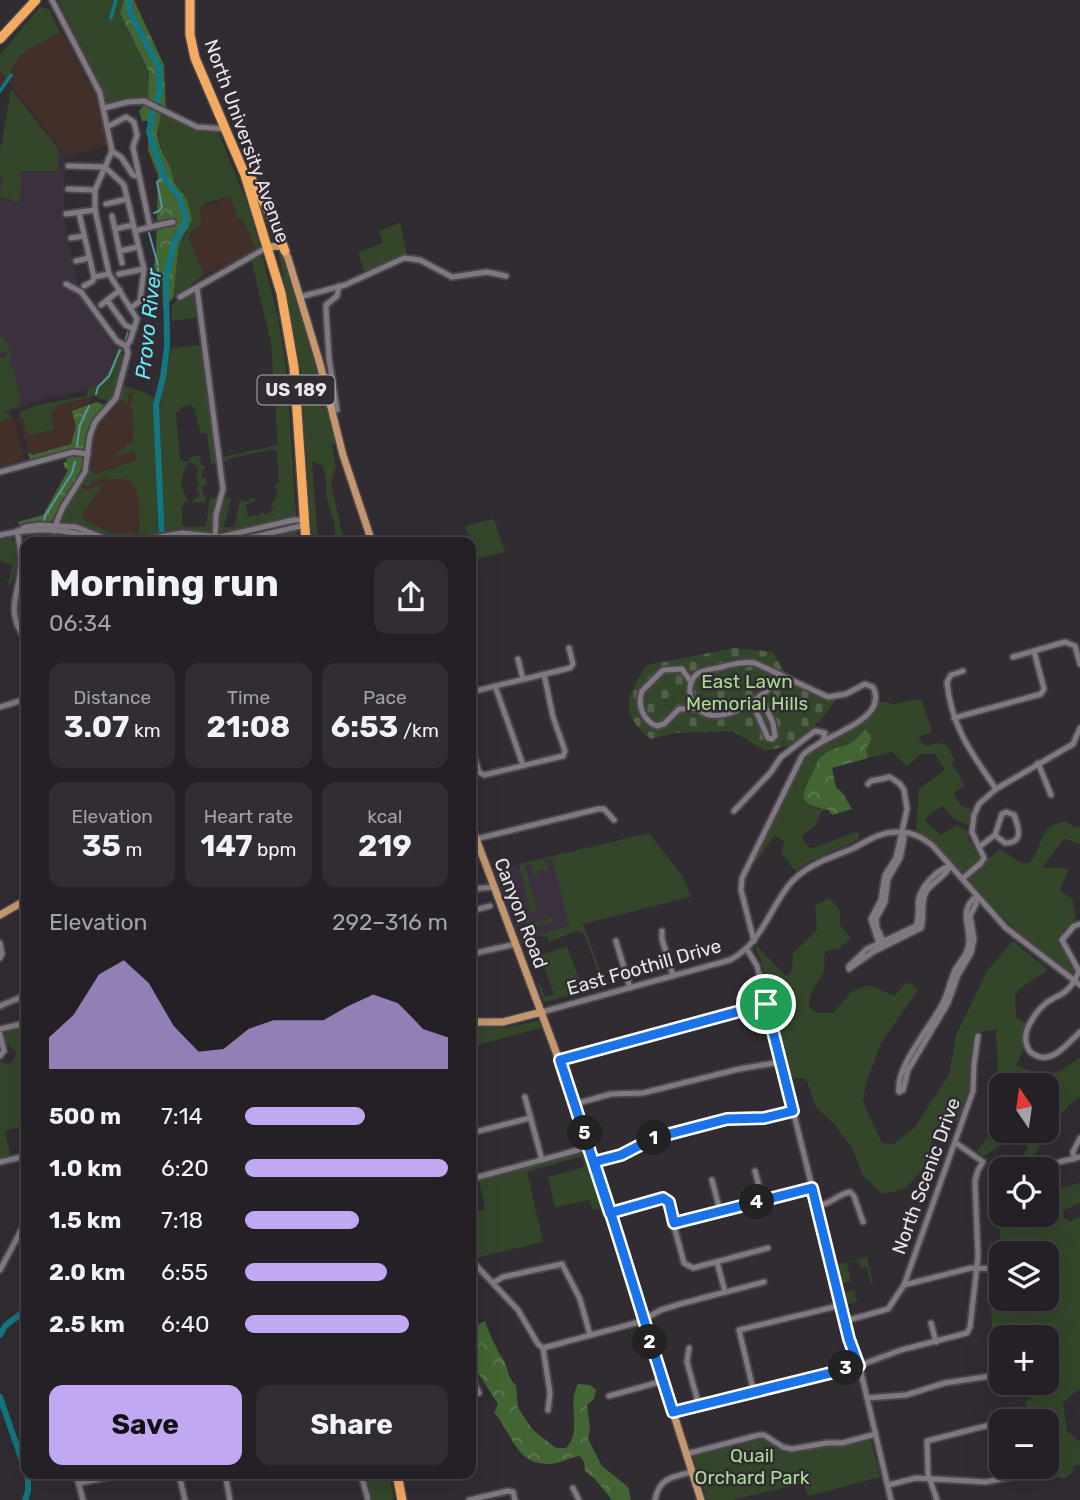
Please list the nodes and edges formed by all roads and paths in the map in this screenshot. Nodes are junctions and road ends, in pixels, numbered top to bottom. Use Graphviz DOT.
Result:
graph roads {
  1 [pos="36,0"];
  2 [pos="52,0"];
  3 [pos="183,0"];
  4 [pos="190,0"];
  5 [pos="0,39"];
  6 [pos="191,41"];
  7 [pos="104,108"];
  8 [pos="107,127"];
  9 [pos="226,129"];
  10 [pos="111,148"];
  11 [pos="237,154"];
  12 [pos="68,166"];
  13 [pos="105,167"];
  14 [pos="139,177"];
  15 [pos="68,189"];
  16 [pos="95,190"];
  17 [pos="127,199"];
  18 [pos="106,204"];
  19 [pos="95,210"];
  20 [pos="79,213"];
  21 [pos="66,214"];
  22 [pos="112,216"];
  23 [pos="173,222"];
  24 [pos="150,227"];
  25 [pos="134,228"];
  26 [pos="115,229"];
  27 [pos="84,236"];
  28 [pos="71,239"];
  29 [pos="138,247"];
  30 [pos="268,247"];
  31 [pos="120,251"];
  32 [pos="285,251"];
  33 [pos="89,258"];
  34 [pos="76,261"];
  35 [pos="122,262"];
  36 [pos="144,269"];
  37 [pos="109,274"];
  38 [pos="119,274"];
  39 [pos="506,276"];
  40 [pos="94,277"];
  41 [pos="66,284"];
  42 [pos="84,286"];
  43 [pos="339,286"];
  44 [pos="197,288"];
  45 [pos="120,290"];
  46 [pos="180,297"];
  47 [pos="300,297"];
  48 [pos="107,300"];
  49 [pos="101,305"];
  50 [pos="131,308"];
  51 [pos="134,329"];
  52 [pos="127,347"];
  53 [pos="337,410"];
  54 [pos="88,454"];
  55 [pos="0,472"];
  56 [pos="305,520"];
  57 [pos="55,528"];
  58 [pos="18,531"];
  59 [pos="0,535"];
  60 [pos="172,536"];
  61 [pos="90,537"];
  62 [pos="102,537"];
  63 [pos="166,537"];
  64 [pos="178,537"];
  65 [pos="203,537"];
  66 [pos="215,537"];
  67 [pos="227,537"];
  68 [pos="253,537"];
  69 [pos="306,537"];
  70 [pos="370,537"];
  71 [pos="21,566"];
  72 [pos="21,566"];
  73 [pos="21,632"];
  74 [pos="1077,646"];
  75 [pos="569,648"];
  76 [pos="1034,651"];
  77 [pos="1013,657"];
  78 [pos="518,659"];
  79 [pos="1080,664"];
  80 [pos="682,669"];
  81 [pos="963,671"];
  82 [pos="699,672"];
  83 [pos="544,674"];
  84 [pos="780,676"];
  85 [pos="523,679"];
  86 [pos="691,682"];
  87 [pos="495,686"];
  88 [pos="476,691"];
  89 [pos="761,697"];
  90 [pos="21,701"];
  91 [pos="752,702"];
  92 [pos="0,707"];
  93 [pos="698,708"];
  94 [pos="954,718"];
  95 [pos="1080,728"];
  96 [pos="823,740"];
  97 [pos="1073,744"];
  98 [pos="1080,749"];
  99 [pos="1038,763"];
  100 [pos="523,765"];
  101 [pos="476,768"];
  102 [pos="868,784"];
  103 [pos="996,789"];
  104 [pos="1052,795"];
  105 [pos="734,811"];
  106 [pos="614,820"];
  107 [pos="903,832"];
  108 [pos="995,835"];
  109 [pos="476,839"];
  110 [pos="979,847"];
  111 [pos="950,866"];
  112 [pos="962,879"];
  113 [pos="493,883"];
  114 [pos="476,887"];
  115 [pos="977,896"];
  116 [pos="21,903"];
  117 [pos="489,906"];
  118 [pos="476,910"];
  119 [pos="0,915"];
  120 [pos="1080,924"];
  121 [pos="662,931"];
  122 [pos="616,941"];
  123 [pos="754,941"];
  124 [pos="0,943"];
  125 [pos="516,944"];
  126 [pos="882,945"];
  127 [pos="747,949"];
  128 [pos="476,953"];
  129 [pos="1,956"];
  130 [pos="673,976"];
  131 [pos="954,979"];
  132 [pos="1077,983"];
  133 [pos="629,988"];
  134 [pos="21,997"];
  135 [pos="766,1004"];
  136 [pos="0,1006"];
  137 [pos="542,1012"];
  138 [pos="476,1022"];
  139 [pos="21,1025"];
  140 [pos="0,1031"];
  141 [pos="1080,1032"];
  142 [pos="978,1037"];
  143 [pos="1,1055"];
  144 [pos="560,1060"];
  145 [pos="781,1062"];
  146 [pos="525,1097"];
  147 [pos="575,1104"];
  148 [pos="793,1111"];
  149 [pos="530,1118"];
  150 [pos="476,1132"];
  151 [pos="1080,1138"];
  152 [pos="956,1143"];
  153 [pos="589,1147"];
  154 [pos="21,1157"];
  155 [pos="1077,1158"];
  156 [pos="542,1160"];
  157 [pos="0,1162"];
  158 [pos="594,1162"];
  159 [pos="1059,1162"];
  160 [pos="755,1171"];
  161 [pos="476,1178"];
  162 [pos="712,1180"];
  163 [pos="812,1188"];
  164 [pos="763,1201"];
  165 [pos="817,1206"];
  166 [pos="720,1211"];
  167 [pos="610,1213"];
  168 [pos="863,1222"];
  169 [pos="674,1223"];
  170 [pos="21,1230"];
  171 [pos="768,1248"];
  172 [pos="717,1262"];
  173 [pos="476,1265"];
  174 [pos="977,1268"];
  175 [pos="989,1268"];
  176 [pos="0,1270"];
  177 [pos="764,1282"];
  178 [pos="493,1283"];
  179 [pos="904,1284"];
  180 [pos="725,1292"];
  181 [pos="842,1305"];
  182 [pos="643,1320"];
  183 [pos="845,1321"];
  184 [pos="931,1323"];
  185 [pos="590,1335"];
  186 [pos="936,1342"];
  187 [pos="543,1348"];
  188 [pos="689,1348"];
  189 [pos="859,1366"];
  190 [pos="989,1376"];
  191 [pos="663,1381"];
  192 [pos="754,1393"];
  193 [pos="609,1396"];
  194 [pos="867,1398"];
  195 [pos="699,1406"];
  196 [pos="548,1410"];
  197 [pos="673,1412"];
  198 [pos="989,1425"];
  199 [pos="876,1434"];
  200 [pos="686,1454"];
  201 [pos="692,1472"];
  202 [pos="930,1478"];
  203 [pos="78,1479"];
  204 [pos="98,1479"];
  205 [pos="180,1479"];
  206 [pos="226,1479"];
  207 [pos="362,1479"];
  208 [pos="398,1479"];
  209 [pos="1003,1479"];
  210 [pos="80,1483"];
  211 [pos="888,1485"];
  212 [pos="573,1488"];
  213 [pos="83,1500"];
  214 [pos="185,1500"];
  215 [pos="230,1500"];
  216 [pos="368,1500"];
  217 [pos="402,1500"];
  218 [pos="468,1500"];
  219 [pos="515,1500"];
  220 [pos="579,1500"];
  221 [pos="655,1500"];
  222 [pos="701,1500"];
  223 [pos="891,1500"];
  224 [pos="937,1500"];
  1 -- 5 [label="highway"];
  2 -- 7 [label="street"];
  3 -- 6 [label="highway"];
  4 -- 6 [label="highway, North University Avenue / US 189"];
  6 -- 9 [label="highway, North University Avenue / US 189"];
  7 -- 8 [label="street"];
  7 -- 9 [label="street"];
  8 -- 10 [label="street"];
  8 -- 14 [label="street"];
  9 -- 11 [label="highway, North University Avenue / US 189"];
  10 -- 13 [label="street"];
  10 -- 14 [label="street"];
  11 -- 30 [label="highway, North University Avenue / US 189"];
  11 -- 32 [label="highway"];
  12 -- 13 [label="street"];
  13 -- 16 [label="street"];
  13 -- 17 [label="street"];
  14 -- 24 [label="street"];
  15 -- 16 [label="street"];
  16 -- 19 [label="street"];
  17 -- 18 [label="street"];
  17 -- 25 [label="street"];
  19 -- 20 [label="street"];
  19 -- 37 [label="street"];
  20 -- 21 [label="street"];
  20 -- 27 [label="street"];
  22 -- 26 [label="street"];
  23 -- 24 [label="street"];
  24 -- 25 [label="street"];
  25 -- 26 [label="street"];
  25 -- 29 [label="street"];
  26 -- 31 [label="street"];
  27 -- 28 [label="street"];
  27 -- 33 [label="street"];
  29 -- 31 [label="street"];
  29 -- 36 [label="street"];
  30 -- 32 [label="main road"];
  30 -- 44 [label="street"];
  30 -- 56 [label="highway, North University Avenue / US 189"];
  31 -- 35 [label="street"];
  32 -- 47 [label="main road"];
  33 -- 34 [label="street"];
  33 -- 40 [label="street"];
  36 -- 38 [label="street"];
  36 -- 50 [label="street"];
  37 -- 40 [label="street"];
  37 -- 45 [label="street"];
  39 -- 43 [label="street"];
  40 -- 42 [label="street"];
  41 -- 52 [label="street"];
  43 -- 47 [label="street"];
  43 -- 53 [label="street"];
  44 -- 46 [label="street"];
  44 -- 66 [label="street"];
  45 -- 48 [label="street"];
  45 -- 50 [label="street"];
  47 -- 70 [label="main road"];
  48 -- 49 [label="street"];
  48 -- 51 [label="street"];
  50 -- 51 [label="street"];
  51 -- 52 [label="street"];
  52 -- 54 [label="street"];
  54 -- 55 [label="street"];
  54 -- 57 [label="street"];
  56 -- 67 [label="street"];
  56 -- 68 [label="street"];
  56 -- 69 [label="highway, North University Avenue / US 189"];
  57 -- 58 [label="street"];
  57 -- 61 [label="street"];
  57 -- 62 [label="street"];
  58 -- 59 [label="street"];
  58 -- 72 [label="street"];
  60 -- 63 [label="street"];
  60 -- 64 [label="street"];
  60 -- 65 [label="street"];
  71 -- 73 [label="street"];
  74 -- 76 [label="street"];
  74 -- 79 [label="street"];
  75 -- 83 [label="street"];
  76 -- 77 [label="street"];
  76 -- 94 [label="street"];
  78 -- 85 [label="street"];
  80 -- 82 [label="street"];
  80 -- 86 [label="street"];
  80 -- 93 [label="street"];
  81 -- 94 [label="street"];
  82 -- 84 [label="street"];
  82 -- 86 [label="street"];
  83 -- 85 [label="street"];
  83 -- 100 [label="street"];
  84 -- 89 [label="street"];
  84 -- 96 [label="street"];
  85 -- 87 [label="street"];
  86 -- 93 [label="street"];
  87 -- 88 [label="street"];
  87 -- 100 [label="street"];
  89 -- 91 [label="street"];
  89 -- 91 [label="street"];
  90 -- 92 [label="street"];
  91 -- 93 [label="street"];
  94 -- 103 [label="street"];
  95 -- 97 [label="street"];
  96 -- 105 [label="street"];
  96 -- 123 [label="street"];
  97 -- 98 [label="street"];
  97 -- 99 [label="street"];
  99 -- 103 [label="street"];
  99 -- 104 [label="street"];
  100 -- 101 [label="street"];
  102 -- 107 [label="street"];
  103 -- 110 [label="street"];
  106 -- 109 [label="street"];
  107 -- 111 [label="street"];
  107 -- 123 [label="street, East Foothill Drive"];
  107 -- 126 [label="street"];
  108 -- 108 [label="street"];
  108 -- 110 [label="street"];
  109 -- 113 [label="main road, Canyon Road"];
  110 -- 112 [label="street"];
  111 -- 112 [label="street"];
  111 -- 126 [label="street"];
  112 -- 115 [label="street"];
  113 -- 114 [label="street"];
  113 -- 125 [label="main road, Canyon Road"];
  115 -- 131 [label="street"];
  115 -- 132 [label="street"];
  116 -- 119 [label="main road"];
  117 -- 118 [label="street"];
  120 -- 132 [label="street"];
  121 -- 130 [label="street"];
  122 -- 133 [label="street"];
  123 -- 127 [label="street, East Foothill Drive"];
  124 -- 129 [label="street"];
  125 -- 128 [label="street"];
  125 -- 137 [label="main road, Canyon Road"];
  126 -- 126 [label="street"];
  127 -- 130 [label="street, East Foothill Drive"];
  127 -- 135 [label="street"];
  130 -- 133 [label="street, East Foothill Drive"];
  131 -- 131 [label="street"];
  132 -- 141 [label="street"];
  133 -- 137 [label="street, East Foothill Drive"];
  134 -- 136 [label="street"];
  135 -- 144 [label="street"];
  135 -- 145 [label="street"];
  137 -- 138 [label="main road, East Foothill Drive"];
  137 -- 144 [label="main road, Canyon Road"];
  139 -- 140 [label="street"];
  140 -- 143 [label="street"];
  142 -- 152 [label="street, North Scenic Drive"];
  144 -- 147 [label="main road, Canyon Road"];
  145 -- 147 [label="street"];
  145 -- 148 [label="street"];
  146 -- 149 [label="street"];
  147 -- 153 [label="main road, Canyon Road"];
  148 -- 158 [label="street"];
  148 -- 163 [label="street"];
  149 -- 150 [label="street"];
  149 -- 156 [label="street"];
  151 -- 155 [label="street"];
  152 -- 174 [label="street"];
  152 -- 179 [label="street, North Scenic Drive"];
  153 -- 156 [label="street"];
  153 -- 158 [label="main road, Canyon Road"];
  154 -- 157 [label="street"];
  155 -- 159 [label="street"];
  156 -- 161 [label="street"];
  158 -- 167 [label="main road, Canyon Road"];
  160 -- 164 [label="street"];
  162 -- 166 [label="street"];
  163 -- 164 [label="street"];
  163 -- 165 [label="street"];
  164 -- 166 [label="street"];
  165 -- 168 [label="street"];
  165 -- 181 [label="street"];
  166 -- 169 [label="street"];
  167 -- 169 [label="street"];
  167 -- 182 [label="main road, Canyon Road"];
  169 -- 172 [label="street"];
  170 -- 176 [label="street"];
  171 -- 172 [label="street"];
  172 -- 180 [label="street"];
  173 -- 178 [label="street"];
  174 -- 175 [label="street"];
  174 -- 179 [label="street"];
  174 -- 186 [label="street"];
  177 -- 180 [label="street"];
  178 -- 185 [label="street"];
  178 -- 187 [label="street"];
  179 -- 183 [label="street, North Scenic Drive"];
  180 -- 182 [label="street"];
  181 -- 183 [label="street"];
  181 -- 192 [label="street"];
  182 -- 185 [label="street"];
  182 -- 191 [label="main road, Canyon Road"];
  183 -- 189 [label="street"];
  184 -- 186 [label="street"];
  185 -- 187 [label="street"];
  186 -- 189 [label="street"];
  187 -- 196 [label="street"];
  188 -- 195 [label="street"];
  189 -- 192 [label="street"];
  189 -- 194 [label="street"];
  190 -- 194 [label="street"];
  191 -- 193 [label="street"];
  191 -- 197 [label="main road, Canyon Road"];
  192 -- 195 [label="street"];
  194 -- 199 [label="street"];
  195 -- 197 [label="street"];
  197 -- 200 [label="main road, Canyon Road"];
  198 -- 202 [label="street"];
  199 -- 200 [label="street"];
  199 -- 211 [label="street"];
  200 -- 201 [label="main road, Canyon Road"];
  201 -- 221 [label="street"];
  201 -- 222 [label="main road, Canyon Road"];
  202 -- 209 [label="street"];
  202 -- 211 [label="street"];
  202 -- 224 [label="street"];
  203 -- 210 [label="street"];
  204 -- 210 [label="street"];
  205 -- 214 [label="street"];
  206 -- 215 [label="street"];
  207 -- 216 [label="street"];
  208 -- 217 [label="highway"];
  210 -- 213 [label="street"];
  211 -- 223 [label="street"];
  212 -- 220 [label="street"];
  218 -- 219 [label="street"];
}
